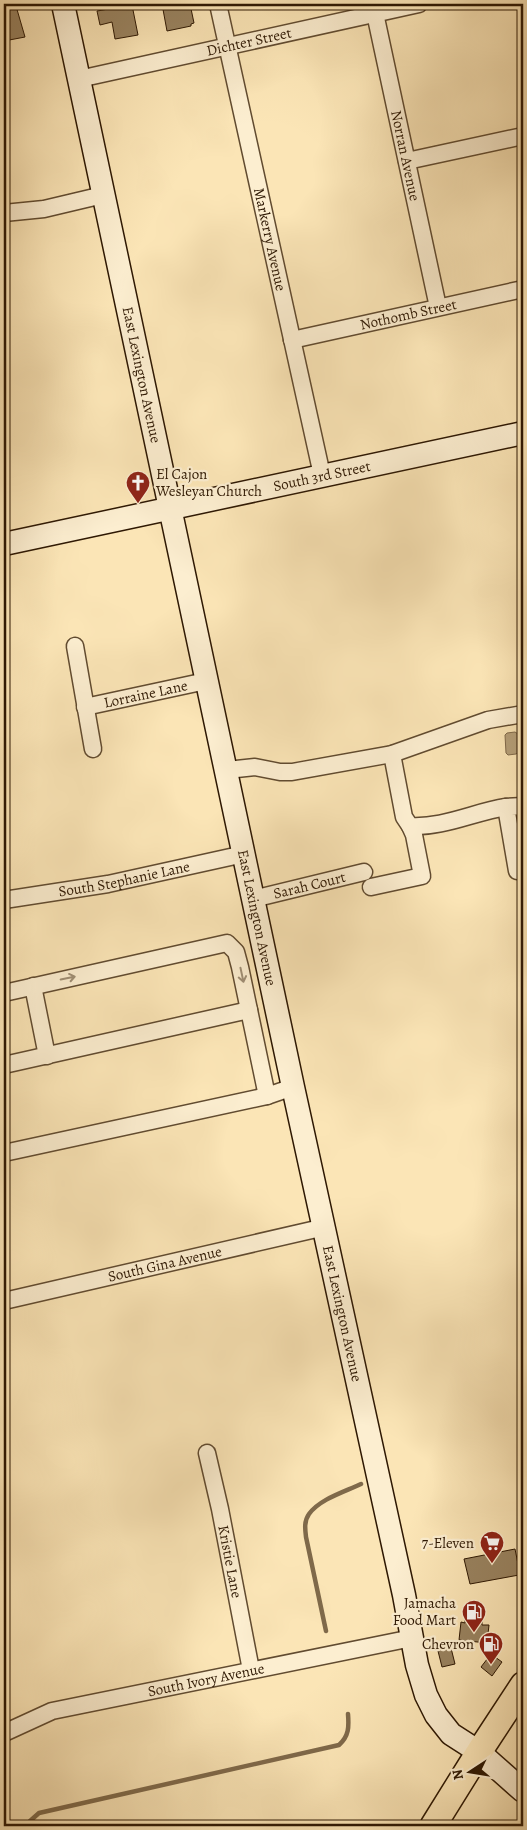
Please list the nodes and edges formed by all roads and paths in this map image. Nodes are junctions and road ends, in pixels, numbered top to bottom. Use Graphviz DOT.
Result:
graph roads {
  1 [pos="63,4"];
  2 [pos="218,4"];
  3 [pos="419,4"];
  4 [pos="374,9"];
  5 [pos="226,46"];
  6 [pos="79,80"];
  7 [pos="523,136"];
  8 [pos="407,161"];
  9 [pos="103,195"];
  10 [pos="4,213"];
  11 [pos="523,289"];
  12 [pos="438,307"];
  13 [pos="292,340"];
  14 [pos="523,432"];
  15 [pos="322,475"];
  16 [pos="170,508"];
  17 [pos="4,544"];
  18 [pos="75,646"];
  19 [pos="206,681"];
  20 [pos="85,707"];
  21 [pos="523,714"];
  22 [pos="93,749"];
  23 [pos="392,754"];
  24 [pos="227,770"];
  25 [pos="523,806"];
  26 [pos="506,807"];
  27 [pos="410,826"];
  28 [pos="244,854"];
  29 [pos="517,870"];
  30 [pos="253,899"];
  31 [pos="4,900"];
  32 [pos="33,986"];
  33 [pos="4,993"];
  34 [pos="249,1010"];
  35 [pos="47,1056"];
  36 [pos="4,1065"];
  37 [pos="293,1087"];
  38 [pos="267,1096"];
  39 [pos="4,1153"];
  40 [pos="325,1227"];
  41 [pos="4,1301"];
  42 [pos="207,1453"];
  43 [pos="412,1638"];
  44 [pos="251,1670"];
  45 [pos="523,1685"];
  46 [pos="4,1733"];
  47 [pos="479,1752"];
  48 [pos="523,1791"];
  49 [pos="433,1826"];
  1 -- 6 [label="street, East Lexington Avenue"];
  2 -- 5 [label="street, Markerry Avenue"];
  3 -- 4 [label="street, Dichter Street"];
  4 -- 5 [label="street, Dichter Street"];
  4 -- 8 [label="street, Norran Avenue"];
  5 -- 6 [label="street, Dichter Street"];
  5 -- 13 [label="street, Markerry Avenue"];
  6 -- 9 [label="street, East Lexington Avenue"];
  7 -- 8 [label="street"];
  8 -- 12 [label="street, Norran Avenue"];
  9 -- 10 [label="street"];
  9 -- 16 [label="street, East Lexington Avenue"];
  11 -- 12 [label="street, Nothomb Street"];
  12 -- 13 [label="street, Nothomb Street"];
  13 -- 15 [label="street, Markerry Avenue"];
  14 -- 15 [label="street, South 3rd Street"];
  15 -- 16 [label="street, South 3rd Street"];
  16 -- 17 [label="street, South 3rd Street"];
  16 -- 19 [label="street, East Lexington Avenue"];
  18 -- 20 [label="street, Lorraine Lane"];
  19 -- 20 [label="street, Lorraine Lane"];
  19 -- 24 [label="street, East Lexington Avenue"];
  20 -- 22 [label="street, Lorraine Lane"];
  21 -- 23 [label="street"];
  23 -- 24 [label="street"];
  23 -- 27 [label="street"];
  24 -- 28 [label="street, East Lexington Avenue"];
  25 -- 26 [label="street"];
  26 -- 27 [label="street"];
  26 -- 29 [label="street"];
  27 -- 30 [label="street, Sarah Court"];
  28 -- 30 [label="street, East Lexington Avenue"];
  28 -- 31 [label="street, South Stephanie Lane"];
  30 -- 37 [label="street, East Lexington Avenue"];
  32 -- 33 [label="street"];
  32 -- 34 [label="street, one-way"];
  32 -- 35 [label="street"];
  34 -- 35 [label="street"];
  34 -- 38 [label="street"];
  35 -- 36 [label="street"];
  37 -- 38 [label="street"];
  37 -- 40 [label="street, East Lexington Avenue"];
  38 -- 39 [label="street"];
  40 -- 41 [label="street, South Gina Avenue"];
  40 -- 43 [label="street, East Lexington Avenue"];
  42 -- 44 [label="street, Kristie Lane"];
  43 -- 44 [label="street, South Ivory Avenue"];
  43 -- 47 [label="street, East Lexington Avenue"];
  44 -- 46 [label="street, South Ivory Avenue"];
  45 -- 47 [label="main road"];
  47 -- 48 [label="street, East Lexington Avenue"];
  47 -- 49 [label="main road"];
}
